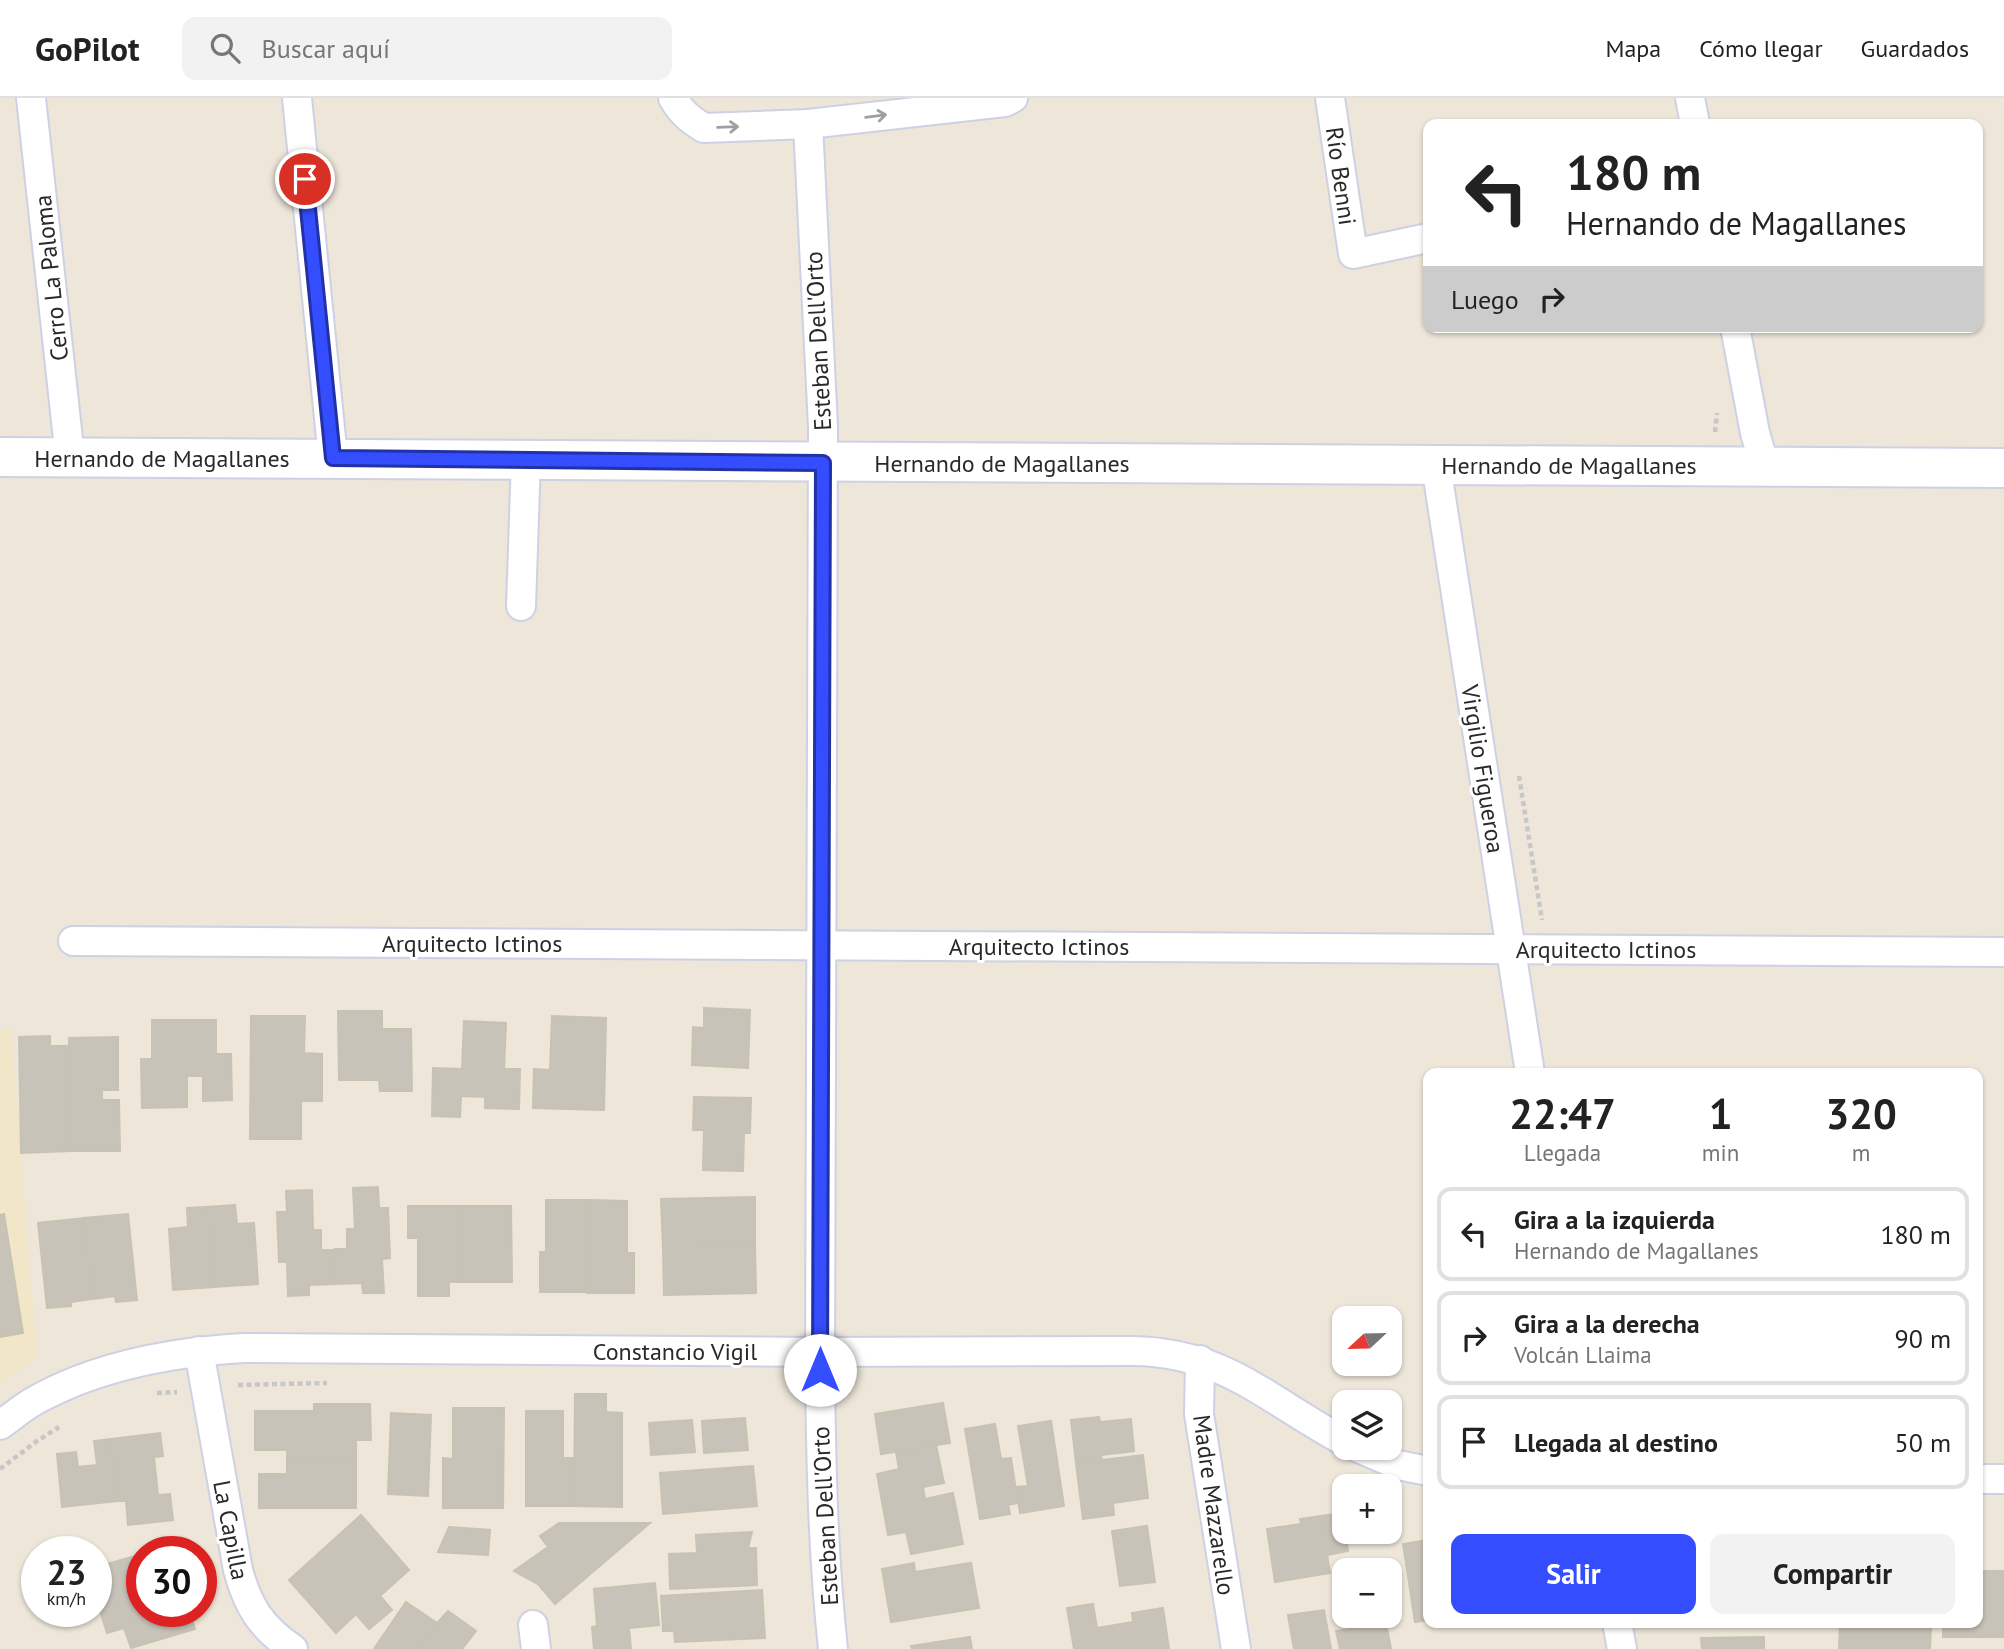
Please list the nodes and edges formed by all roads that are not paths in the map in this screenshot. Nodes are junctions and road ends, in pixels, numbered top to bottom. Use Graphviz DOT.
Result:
graph roads {
  1 [pos="32,98"];
  2 [pos="297,98"];
  3 [pos="673,98"];
  4 [pos="1013,98"];
  5 [pos="1330,98"];
  6 [pos="1690,98"];
  7 [pos="1694,119"];
  8 [pos="808,124"];
  9 [pos="1423,239"];
  10 [pos="1736,333"];
  11 [pos="0,457"];
  12 [pos="70,458"];
  13 [pos="333,458"];
  14 [pos="526,459"];
  15 [pos="823,463"];
  16 [pos="1436,465"];
  17 [pos="1765,467"];
  18 [pos="2004,468"];
  19 [pos="521,606"];
  20 [pos="73,941"];
  21 [pos="820,945"];
  22 [pos="1510,948"];
  23 [pos="2004,952"];
  24 [pos="1529,1068"];
  25 [pos="199,1351"];
  26 [pos="820,1352"];
  27 [pos="1200,1360"];
  28 [pos="0,1425"];
  29 [pos="1332,1434"];
  30 [pos="1386,1460"];
  31 [pos="1423,1470"];
  32 [pos="1983,1479"];
  33 [pos="2004,1479"];
  34 [pos="1619,1628"];
  35 [pos="293,1649"];
  36 [pos="833,1649"];
  37 [pos="1236,1649"];
  38 [pos="1622,1649"];
  1 -- 12 [label="street, Cerro La Paloma"];
  2 -- 13 [label="street"];
  3 -- 8 [label="street, one-way"];
  8 -- 4 [label="street, one-way"];
  5 -- 9 [label="street, Río Benni"];
  6 -- 7 [label="street"];
  8 -- 15 [label="street, Esteban Dell'Orto"];
  10 -- 17 [label="street"];
  11 -- 12 [label="main road, Hernando de Magallanes"];
  12 -- 13 [label="main road, Hernando de Magallanes"];
  13 -- 14 [label="main road, Hernando de Magallanes"];
  14 -- 15 [label="main road, Hernando de Magallanes"];
  14 -- 19 [label="street"];
  15 -- 16 [label="main road, Hernando de Magallanes"];
  15 -- 21 [label="street, Esteban Dell'Orto"];
  16 -- 17 [label="main road, Hernando de Magallanes"];
  16 -- 22 [label="street, Virgilio Figueroa"];
  17 -- 18 [label="main road, Hernando de Magallanes"];
  20 -- 21 [label="street, Arquitecto Ictinos"];
  21 -- 22 [label="street, Arquitecto Ictinos"];
  21 -- 26 [label="street, Esteban Dell'Orto"];
  22 -- 23 [label="street, Arquitecto Ictinos"];
  22 -- 24 [label="street, Virgilio Figueroa"];
  25 -- 26 [label="street, Constancio Vigil"];
  25 -- 28 [label="street, Constancio Vigil"];
  25 -- 35 [label="street, La Capilla"];
  26 -- 27 [label="street, Constancio Vigil"];
  26 -- 36 [label="street, Esteban Dell'Orto"];
  27 -- 29 [label="street, Constancio Vigil"];
  27 -- 37 [label="street, Madre Mazzarello"];
  30 -- 31 [label="street"];
  32 -- 33 [label="street"];
  34 -- 38 [label="street"];
}
